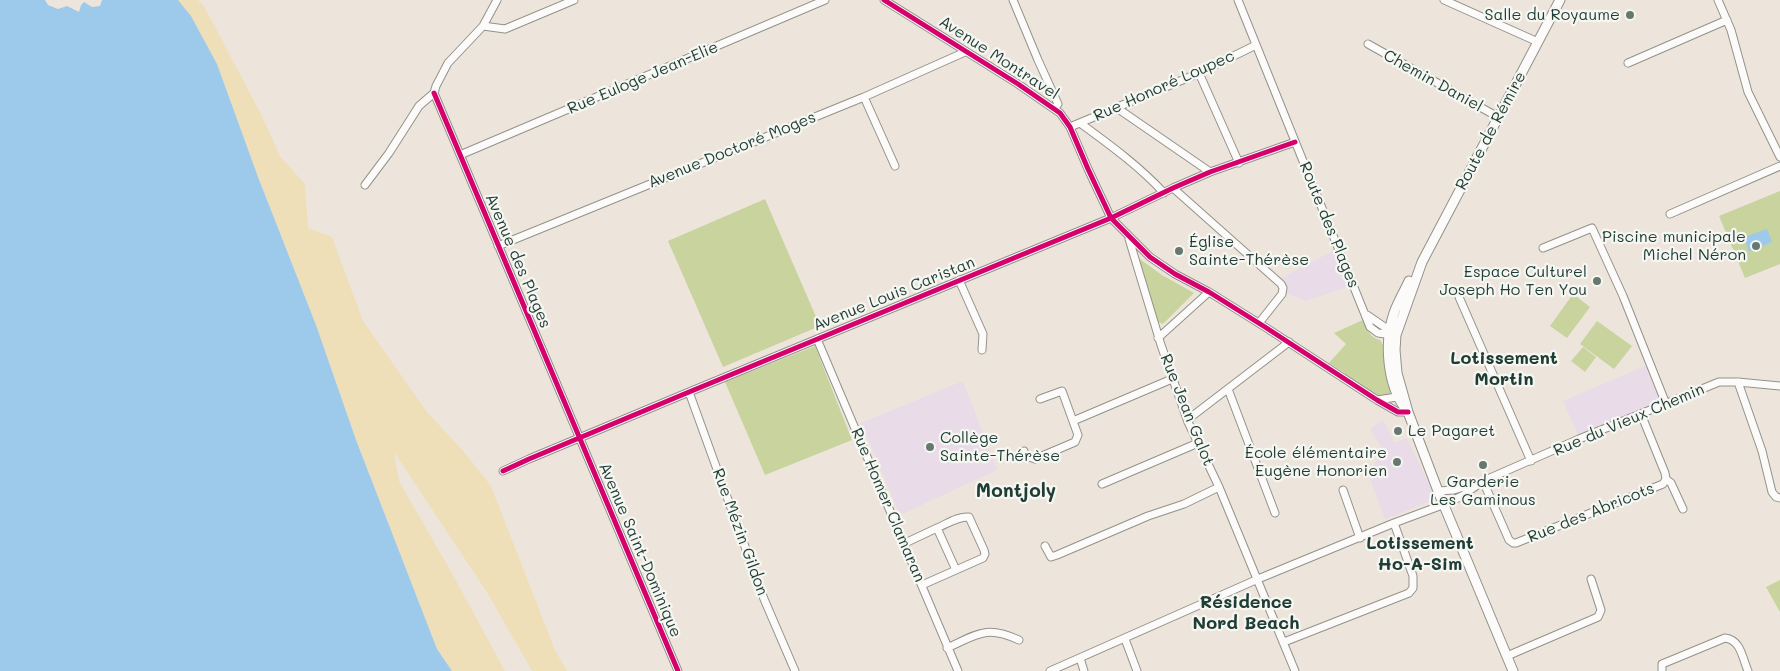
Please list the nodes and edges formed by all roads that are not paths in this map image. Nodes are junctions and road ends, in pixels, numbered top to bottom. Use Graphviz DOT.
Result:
graph roads {
  1 [pos="497,0"];
  2 [pos="574,0"];
  3 [pos="825,0"];
  4 [pos="884,0"];
  5 [pos="1014,0"];
  6 [pos="1238,0"];
  7 [pos="1444,0"];
  8 [pos="1560,0"];
  9 [pos="1718,0"];
  10 [pos="1727,20"];
  11 [pos="482,26"];
  12 [pos="1538,42"];
  13 [pos="1368,44"];
  14 [pos="1256,45"];
  15 [pos="965,52"];
  16 [pos="1628,63"];
  17 [pos="1199,73"];
  18 [pos="434,93"];
  19 [pos="864,97"];
  20 [pos="1055,108"];
  21 [pos="1117,108"];
  22 [pos="1498,117"];
  23 [pos="1080,123"];
  24 [pos="1070,127"];
  25 [pos="1295,142"];
  26 [pos="460,155"];
  27 [pos="1780,157"];
  28 [pos="1239,162"];
  29 [pos="895,166"];
  30 [pos="1780,166"];
  31 [pos="1210,172"];
  32 [pos="365,185"];
  33 [pos="1173,188"];
  34 [pos="1164,193"];
  35 [pos="1670,214"];
  36 [pos="1112,218"];
  37 [pos="1128,236"];
  38 [pos="498,246"];
  39 [pos="1543,248"];
  40 [pos="1422,262"];
  41 [pos="959,280"];
  42 [pos="1209,292"];
  43 [pos="1459,297"];
  44 [pos="1364,310"];
  45 [pos="1394,314"];
  46 [pos="1378,323"];
  47 [pos="1259,324"];
  48 [pos="1393,335"];
  49 [pos="1158,338"];
  50 [pos="817,339"];
  51 [pos="1289,342"];
  52 [pos="982,350"];
  53 [pos="1172,379"];
  54 [pos="1738,382"];
  55 [pos="1780,386"];
  56 [pos="1228,389"];
  57 [pos="689,392"];
  58 [pos="1397,397"];
  59 [pos="1040,400"];
  60 [pos="1377,400"];
  61 [pos="1666,404"];
  62 [pos="1407,408"];
  63 [pos="1641,414"];
  64 [pos="1074,421"];
  65 [pos="1188,422"];
  66 [pos="579,438"];
  67 [pos="1198,442"];
  68 [pos="1024,451"];
  69 [pos="1531,461"];
  70 [pos="503,471"];
  71 [pos="1666,479"];
  72 [pos="1482,481"];
  73 [pos="1102,484"];
  74 [pos="1219,487"];
  75 [pos="1343,490"];
  76 [pos="1438,491"];
  77 [pos="1780,498"];
  78 [pos="1445,504"];
  79 [pos="1683,509"];
  80 [pos="1275,513"];
  81 [pos="1394,523"];
  82 [pos="937,528"];
  83 [pos="1360,538"];
  84 [pos="903,544"];
  85 [pos="1045,546"];
  86 [pos="956,570"];
  87 [pos="1258,579"];
  88 [pos="1591,579"];
  89 [pos="922,586"];
  90 [pos="1125,638"];
  91 [pos="1019,640"];
  92 [pos="1284,642"];
  93 [pos="947,648"];
  94 [pos="1507,656"];
  95 [pos="1080,658"];
  96 [pos="1511,670"];
  97 [pos="678,671"];
  98 [pos="795,671"];
  99 [pos="958,671"];
  100 [pos="1050,671"];
  101 [pos="1084,671"];
  102 [pos="1138,671"];
  103 [pos="1295,671"];
  104 [pos="1662,671"];
  105 [pos="1748,671"];
  1 -- 11 [label="street"];
  2 -- 11 [label="street"];
  3 -- 26 [label="street, Rue Euloge Jean-Elie"];
  4 -- 15 [label="street, Avenue Montravel"];
  5 -- 20 [label="street"];
  6 -- 14 [label="street, Route des Plages"];
  7 -- 12 [label="street"];
  8 -- 12 [label="main road, Route de Rémire"];
  9 -- 10 [label="street"];
  10 -- 16 [label="street"];
  10 -- 27 [label="street"];
  11 -- 18 [label="street"];
  12 -- 22 [label="main road, Route de Rémire"];
  13 -- 22 [label="street, Chemin Daniel"];
  14 -- 17 [label="street, Rue Honoré Loupec"];
  14 -- 25 [label="street, Route des Plages"];
  15 -- 19 [label="street, Avenue Doctoré Moges"];
  15 -- 20 [label="street, Avenue Montravel"];
  17 -- 21 [label="street, Rue Honoré Loupec"];
  17 -- 28 [label="street"];
  18 -- 26 [label="street, Avenue des Plages"];
  18 -- 32 [label="street"];
  19 -- 29 [label="street"];
  19 -- 38 [label="street, Avenue Doctoré Moges"];
  20 -- 24 [label="street, Avenue Montravel"];
  21 -- 23 [label="street, Rue Honoré Loupec"];
  21 -- 31 [label="street"];
  22 -- 40 [label="main road, Route de Rémire"];
  23 -- 24 [label="street, Rue Honoré Loupec"];
  23 -- 34 [label="street"];
  24 -- 36 [label="street, Avenue Montravel"];
  25 -- 28 [label="street, Avenue Louis Caristan"];
  25 -- 44 [label="street, Route des Plages"];
  26 -- 38 [label="street, Avenue des Plages"];
  28 -- 31 [label="street, Avenue Louis Caristan"];
  30 -- 35 [label="street"];
  31 -- 33 [label="street, Avenue Louis Caristan"];
  33 -- 34 [label="street, Avenue Louis Caristan"];
  33 -- 47 [label="street"];
  34 -- 36 [label="street, Avenue Louis Caristan"];
  36 -- 37 [label="street, Avenue Montravel"];
  36 -- 41 [label="street, Avenue Louis Caristan"];
  37 -- 42 [label="street, Avenue Montravel"];
  37 -- 49 [label="street, Rue Jean Galot"];
  38 -- 66 [label="street, Avenue des Plages"];
  39 -- 61 [label="street"];
  40 -- 45 [label="main road, Route de Rémire"];
  40 -- 48 [label="main road, Route de Rémire"];
  41 -- 50 [label="street, Avenue Louis Caristan"];
  41 -- 52 [label="street"];
  42 -- 47 [label="street, Avenue Montravel"];
  42 -- 49 [label="street"];
  43 -- 69 [label="street"];
  44 -- 46 [label="street, Route des Plages"];
  44 -- 48 [label="street, Route des Plages"];
  45 -- 46 [label="street"];
  45 -- 48 [label="main road, Route de Rémire"];
  46 -- 48 [label="street, Route des Plages"];
  47 -- 51 [label="street, Avenue Montravel"];
  48 -- 58 [label="main road, Route de Rémire"];
  48 -- 62 [label="main road, Route de Rémire"];
  49 -- 53 [label="street, Rue Jean Galot"];
  50 -- 57 [label="street, Avenue Louis Caristan"];
  50 -- 84 [label="street, Rue Homer Clamaran"];
  51 -- 56 [label="street"];
  51 -- 60 [label="street, Avenue Montravel"];
  53 -- 64 [label="street"];
  53 -- 65 [label="street, Rue Jean Galot"];
  54 -- 55 [label="street, Rue du Vieux Chemin"];
  54 -- 61 [label="street, Rue du Vieux Chemin"];
  54 -- 77 [label="street"];
  56 -- 65 [label="street"];
  56 -- 80 [label="street"];
  57 -- 66 [label="street, Avenue Louis Caristan"];
  57 -- 98 [label="street, Rue Mézin Gildon"];
  58 -- 60 [label="street"];
  58 -- 62 [label="main road, Route de Rémire"];
  59 -- 64 [label="street"];
  60 -- 62 [label="street, Avenue Montravel"];
  61 -- 63 [label="street, Rue du Vieux Chemin"];
  62 -- 76 [label="main road"];
  63 -- 69 [label="street, Rue du Vieux Chemin"];
  63 -- 71 [label="street, Rue des Abricots"];
  64 -- 68 [label="street"];
  65 -- 67 [label="street, Rue Jean Galot"];
  66 -- 70 [label="street, Avenue Louis Caristan"];
  66 -- 97 [label="street, Avenue Saint-Dominique"];
  67 -- 73 [label="street"];
  67 -- 74 [label="street, Rue Jean Galot"];
  69 -- 72 [label="street, Rue du Vieux Chemin"];
  71 -- 72 [label="street, Rue des Abricots"];
  71 -- 79 [label="street"];
  72 -- 76 [label="street, Rue du Vieux Chemin"];
  72 -- 78 [label="street, Rue du Vieux Chemin"];
  74 -- 85 [label="street"];
  74 -- 87 [label="street, Rue Jean Galot"];
  75 -- 83 [label="street"];
  76 -- 78 [label="main road"];
  78 -- 81 [label="street, Rue du Vieux Chemin"];
  78 -- 94 [label="main road"];
  81 -- 83 [label="street, Rue du Vieux Chemin"];
  81 -- 92 [label="street"];
  82 -- 84 [label="street"];
  82 -- 86 [label="street"];
  82 -- 86 [label="street"];
  83 -- 87 [label="street, Rue du Vieux Chemin"];
  84 -- 89 [label="street, Rue Homer Clamaran"];
  86 -- 89 [label="street"];
  87 -- 90 [label="street, Rue du Vieux Chemin"];
  87 -- 92 [label="street, Rue Jean Galot"];
  88 -- 94 [label="street"];
  89 -- 93 [label="street, Rue Homer Clamaran"];
  90 -- 95 [label="street, Rue du Vieux Chemin"];
  90 -- 102 [label="street"];
  91 -- 93 [label="street"];
  92 -- 103 [label="street, Rue Jean Galot"];
  93 -- 99 [label="street, Rue Homer Clamaran"];
  94 -- 96 [label="main road"];
  95 -- 100 [label="street, Rue du Vieux Chemin"];
  95 -- 101 [label="street"];
  104 -- 105 [label="street"];
}
